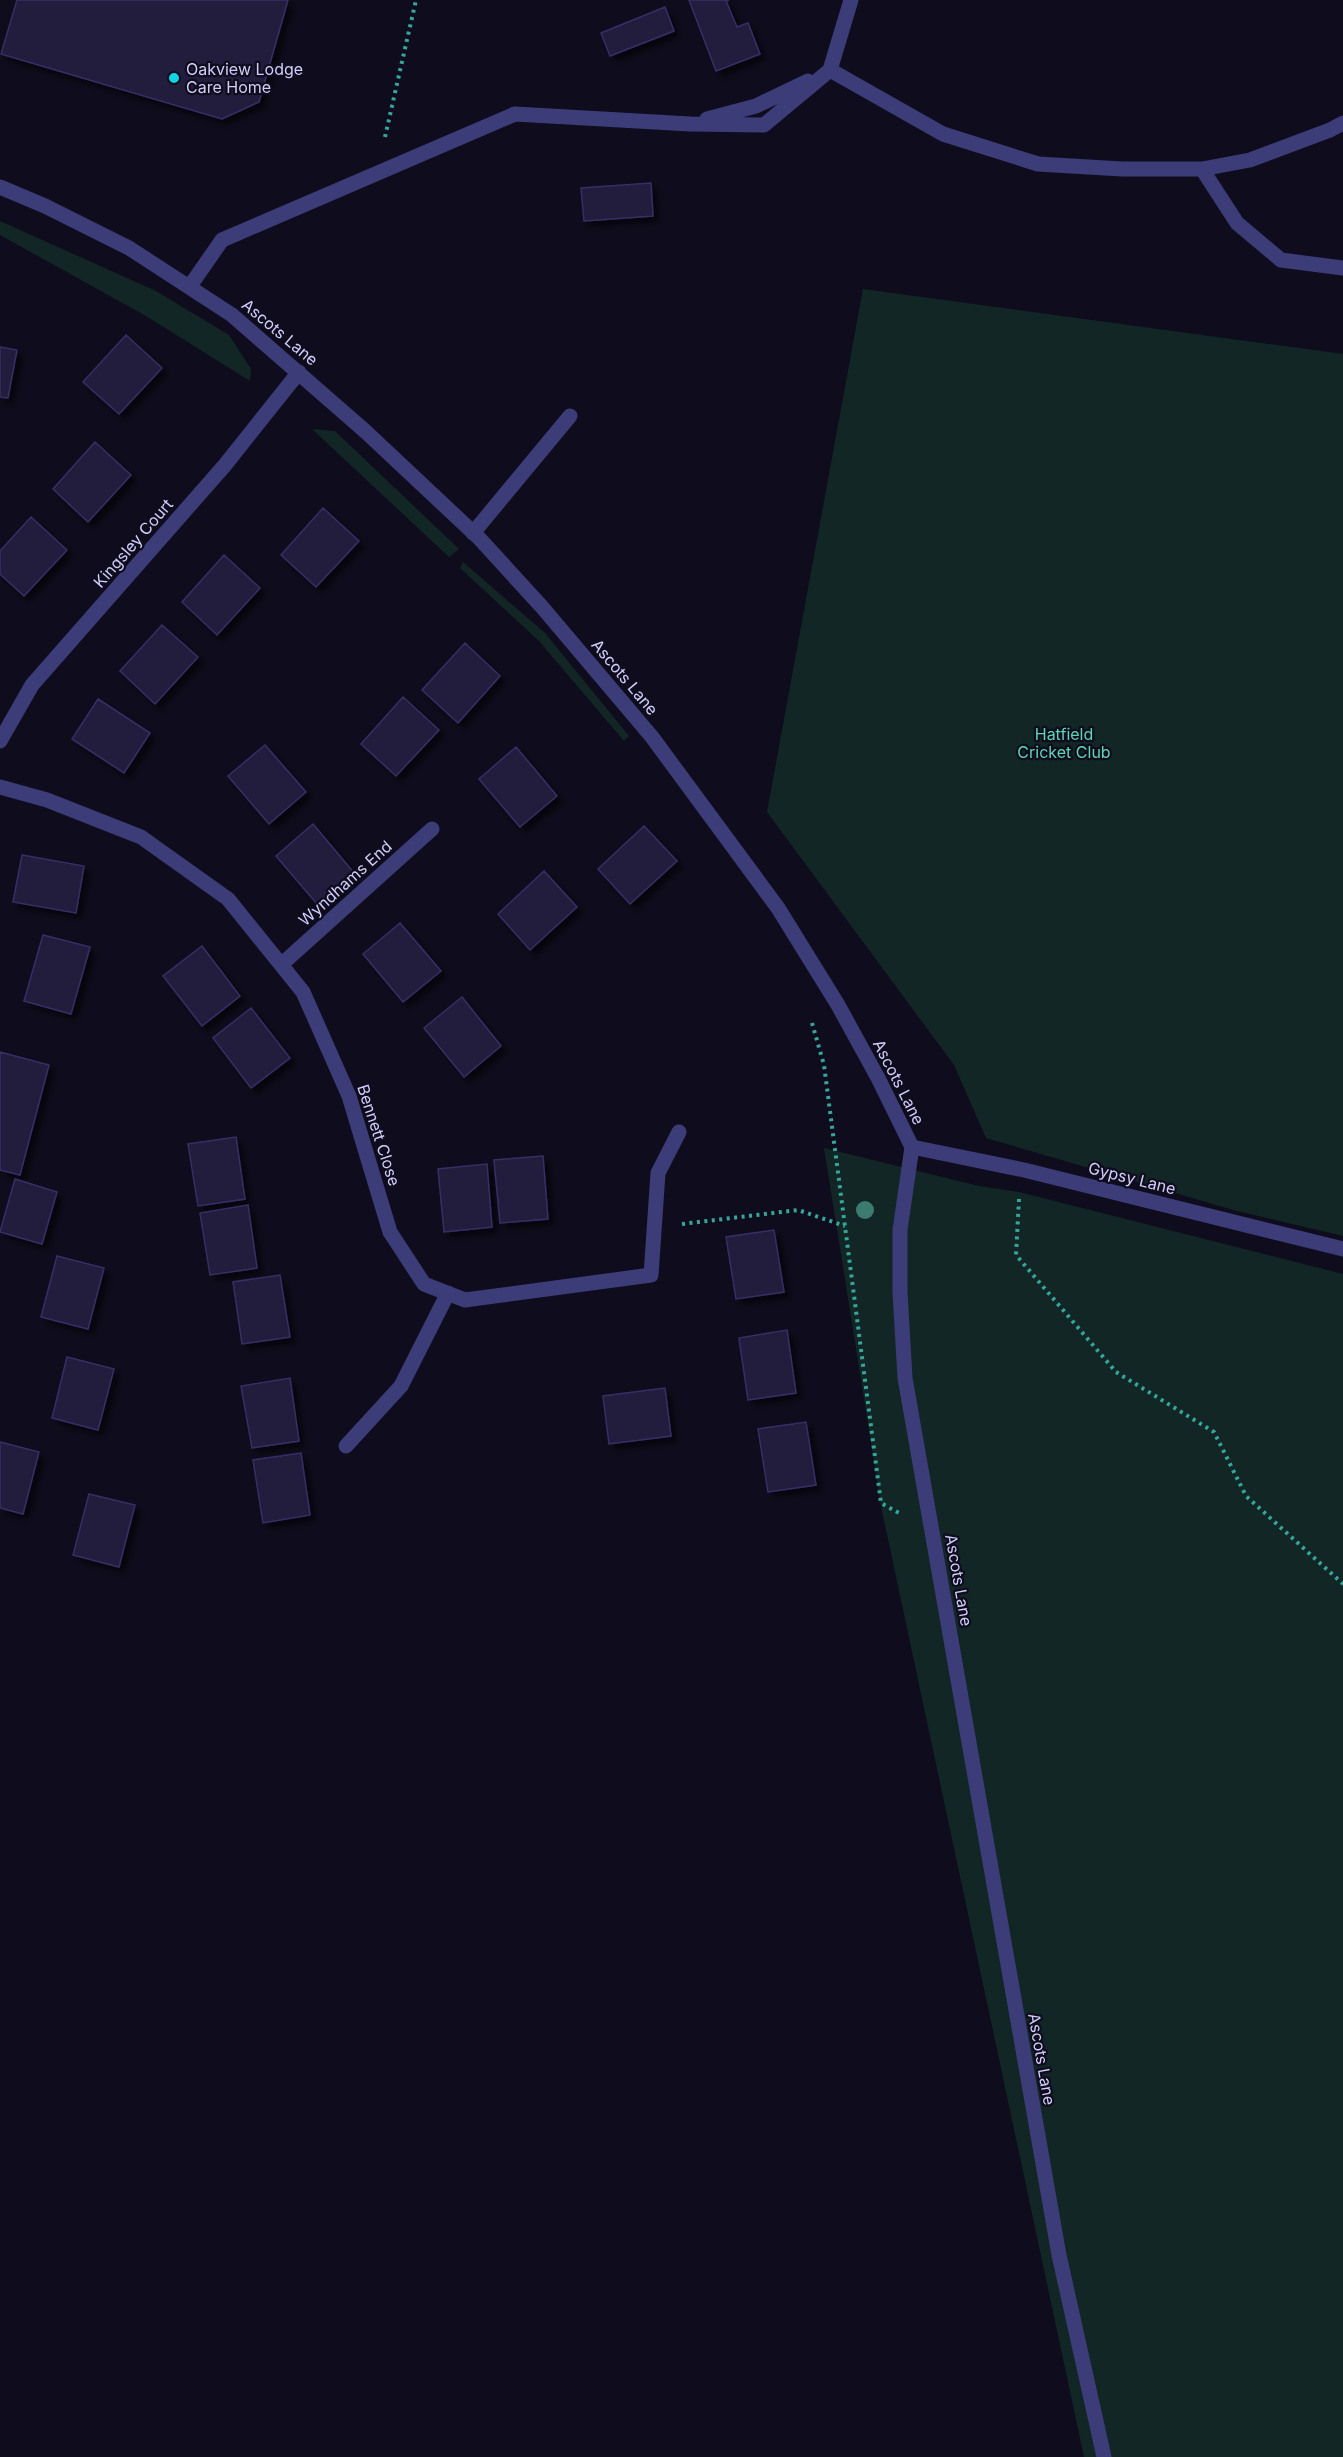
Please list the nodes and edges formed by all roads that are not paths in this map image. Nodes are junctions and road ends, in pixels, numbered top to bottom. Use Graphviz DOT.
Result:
graph roads {
  1 [pos="851,0"];
  2 [pos="830,70"];
  3 [pos="1343,123"];
  4 [pos="1202,169"];
  5 [pos="0,188"];
  6 [pos="1343,268"];
  7 [pos="190,286"];
  8 [pos="299,372"];
  9 [pos="570,416"];
  10 [pos="473,533"];
  11 [pos="0,741"];
  12 [pos="0,787"];
  13 [pos="432,829"];
  14 [pos="282,964"];
  15 [pos="679,1132"];
  16 [pos="912,1147"];
  17 [pos="1343,1249"];
  18 [pos="448,1293"];
  19 [pos="346,1446"];
  20 [pos="1104,2457"];
  1 -- 2 [label="street"];
  2 -- 4 [label="street"];
  2 -- 7 [label="street"];
  3 -- 4 [label="street"];
  4 -- 6 [label="street"];
  5 -- 7 [label="street, Ascots Lane"];
  7 -- 8 [label="street, Ascots Lane"];
  8 -- 10 [label="street, Ascots Lane"];
  8 -- 11 [label="street, Kingsley Court"];
  9 -- 10 [label="street"];
  10 -- 16 [label="street, Ascots Lane"];
  12 -- 14 [label="street, Bennett Close"];
  13 -- 14 [label="street, Wyndhams End"];
  14 -- 18 [label="street, Bennett Close"];
  15 -- 18 [label="street, Bennett Close"];
  16 -- 17 [label="street, Gypsy Lane"];
  16 -- 20 [label="street, Ascots Lane"];
  18 -- 19 [label="street"];
}
